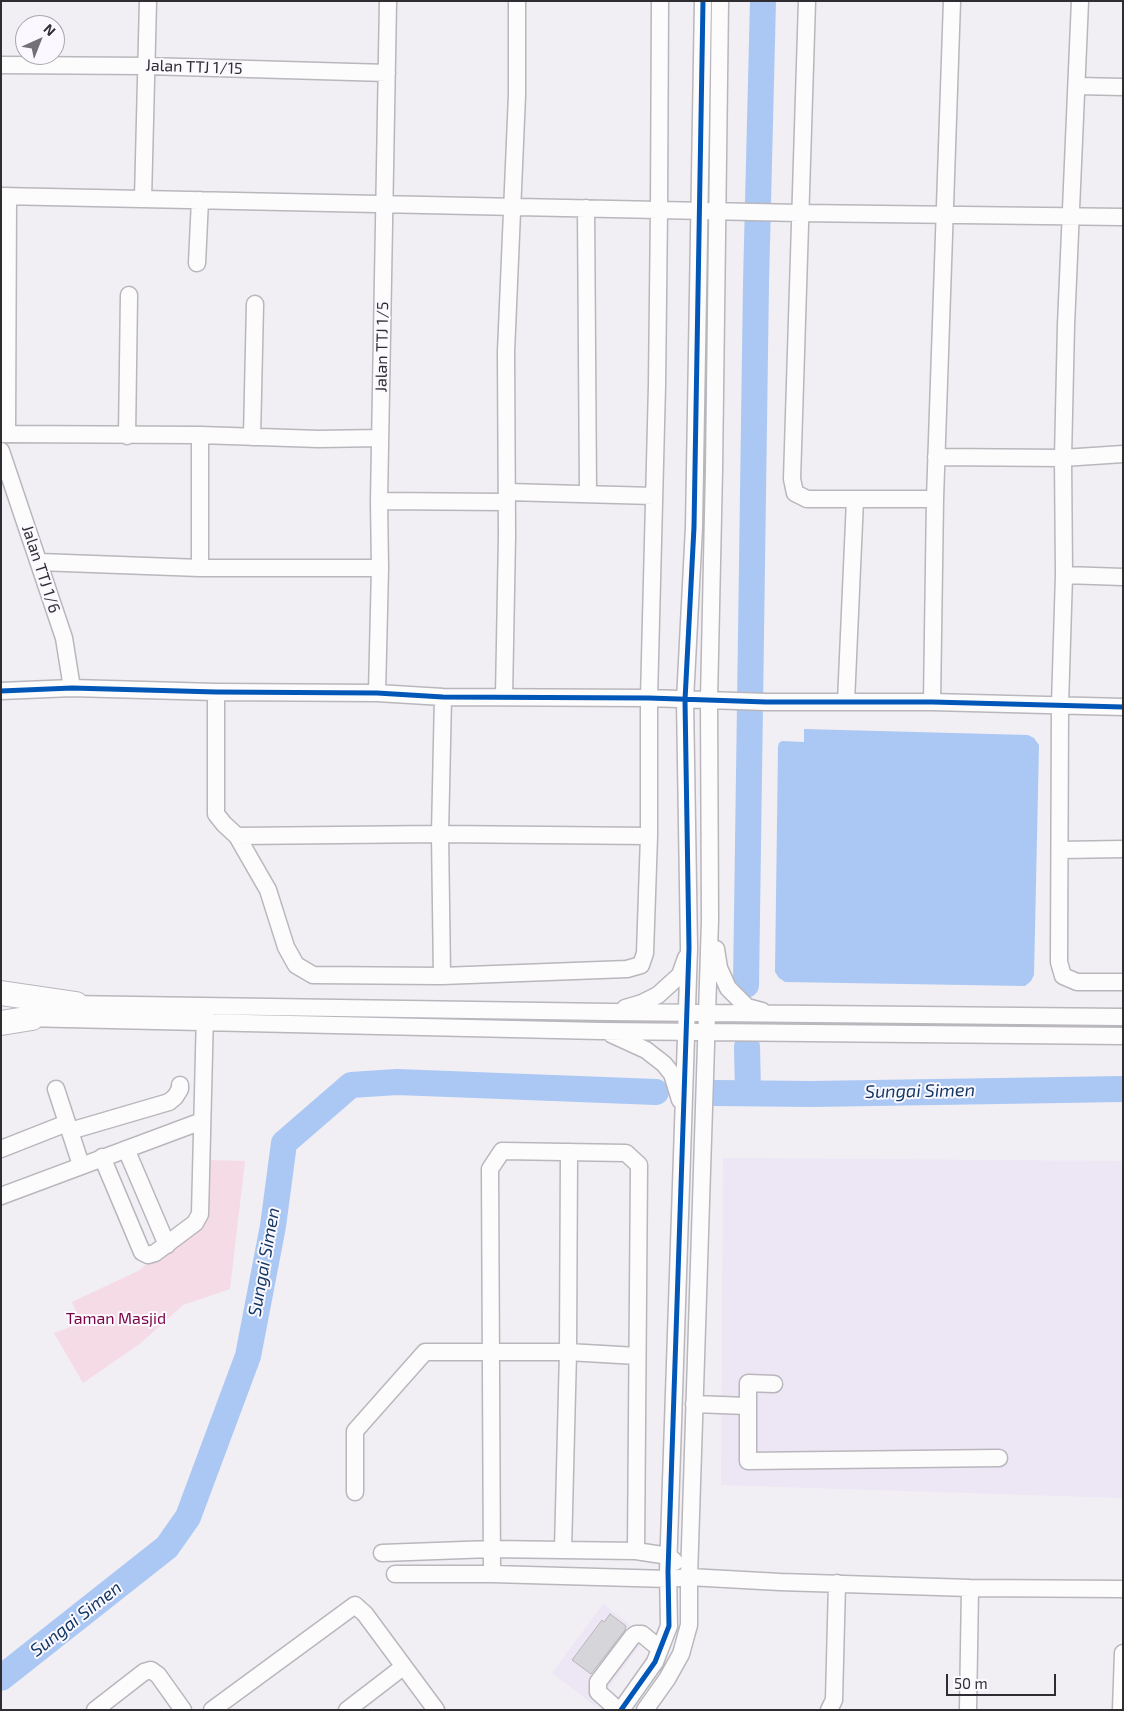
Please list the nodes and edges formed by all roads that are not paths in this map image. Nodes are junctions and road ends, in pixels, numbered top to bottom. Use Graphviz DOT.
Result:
graph roads {
  1 [pos="148,1"];
  2 [pos="388,1"];
  3 [pos="517,1"];
  4 [pos="660,1"];
  5 [pos="703,1"];
  6 [pos="720,1"];
  7 [pos="806,1"];
  8 [pos="952,1"];
  9 [pos="1080,1"];
  10 [pos="1,65"];
  11 [pos="147,66"];
  12 [pos="387,74"];
  13 [pos="1077,86"];
  14 [pos="1123,88"];
  15 [pos="5,196"];
  16 [pos="143,199"];
  17 [pos="200,200"];
  18 [pos="385,204"];
  19 [pos="512,207"];
  20 [pos="586,208"];
  21 [pos="659,210"];
  22 [pos="700,211"];
  23 [pos="718,211"];
  24 [pos="794,213"];
  25 [pos="944,215"];
  26 [pos="1072,216"];
  27 [pos="1123,217"];
  28 [pos="197,262"];
  29 [pos="129,295"];
  30 [pos="255,304"];
  31 [pos="4,434"];
  32 [pos="200,435"];
  33 [pos="127,436"];
  34 [pos="252,437"];
  35 [pos="380,438"];
  36 [pos="1,451"];
  37 [pos="1123,454"];
  38 [pos="936,458"];
  39 [pos="1063,458"];
  40 [pos="588,493"];
  41 [pos="654,496"];
  42 [pos="507,497"];
  43 [pos="855,500"];
  44 [pos="935,500"];
  45 [pos="379,501"];
  46 [pos="39,562"];
  47 [pos="200,568"];
  48 [pos="380,568"];
  49 [pos="1064,575"];
  50 [pos="1123,577"];
  51 [pos="72,688"];
  52 [pos="1,690"];
  53 [pos="216,692"];
  54 [pos="377,693"];
  55 [pos="443,697"];
  56 [pos="504,697"];
  57 [pos="649,698"];
  58 [pos="685,700"];
  59 [pos="709,700"];
  60 [pos="846,702"];
  61 [pos="932,702"];
  62 [pos="1060,705"];
  63 [pos="1123,707"];
  64 [pos="440,834"];
  65 [pos="237,836"];
  66 [pos="649,836"];
  67 [pos="1123,849"];
  68 [pos="1060,850"];
  69 [pos="710,920"];
  70 [pos="689,948"];
  71 [pos="442,976"];
  72 [pos="1123,982"];
  73 [pos="1,993"];
  74 [pos="1,1003"];
  75 [pos="76,1004"];
  76 [pos="609,1012"];
  77 [pos="687,1013"];
  78 [pos="707,1013"];
  79 [pos="205,1014"];
  80 [pos="774,1014"];
  81 [pos="320,1016"];
  82 [pos="1123,1017"];
  83 [pos="1,1018"];
  84 [pos="32,1018"];
  85 [pos="1,1023"];
  86 [pos="600,1031"];
  87 [pos="687,1032"];
  88 [pos="706,1032"];
  89 [pos="1123,1036"];
  90 [pos="180,1085"];
  91 [pos="56,1088"];
  92 [pos="202,1120"];
  93 [pos="69,1127"];
  94 [pos="1,1149"];
  95 [pos="126,1149"];
  96 [pos="683,1149"];
  97 [pos="568,1152"];
  98 [pos="102,1157"];
  99 [pos="81,1166"];
  100 [pos="1,1196"];
  101 [pos="167,1245"];
  102 [pos="491,1352"];
  103 [pos="568,1352"];
  104 [pos="637,1356"];
  105 [pos="774,1384"];
  106 [pos="694,1404"];
  107 [pos="747,1406"];
  108 [pos="999,1458"];
  109 [pos="355,1492"];
  110 [pos="491,1549"];
  111 [pos="563,1550"];
  112 [pos="636,1551"];
  113 [pos="382,1553"];
  114 [pos="669,1556"];
  115 [pos="395,1574"];
  116 [pos="492,1574"];
  117 [pos="689,1577"];
  118 [pos="669,1579"];
  119 [pos="837,1583"];
  120 [pos="970,1588"];
  121 [pos="1123,1589"];
  122 [pos="660,1649"];
  123 [pos="1123,1653"];
  124 [pos="403,1667"];
  125 [pos="95,1710"];
  126 [pos="183,1710"];
  127 [pos="212,1710"];
  128 [pos="347,1710"];
  129 [pos="436,1710"];
  130 [pos="620,1710"];
  131 [pos="646,1710"];
  132 [pos="829,1710"];
  133 [pos="968,1710"];
  134 [pos="1122,1710"];
  1 -- 11 [label="street"];
  2 -- 12 [label="street, Jalan TTJ 1/5"];
  3 -- 19 [label="street"];
  4 -- 21 [label="street"];
  5 -- 22 [label="street"];
  6 -- 23 [label="street"];
  7 -- 24 [label="street"];
  8 -- 25 [label="street"];
  9 -- 13 [label="street"];
  10 -- 11 [label="street, Jalan TTJ 1/15"];
  11 -- 12 [label="street, Jalan TTJ 1/15"];
  11 -- 16 [label="street"];
  12 -- 18 [label="street, Jalan TTJ 1/5"];
  13 -- 14 [label="street"];
  13 -- 26 [label="street"];
  15 -- 16 [label="street"];
  15 -- 31 [label="street"];
  16 -- 17 [label="street"];
  17 -- 18 [label="street"];
  17 -- 28 [label="street"];
  18 -- 19 [label="street"];
  18 -- 35 [label="street, Jalan TTJ 1/5"];
  19 -- 20 [label="street"];
  19 -- 42 [label="street"];
  20 -- 21 [label="street"];
  20 -- 40 [label="street"];
  21 -- 22 [label="street"];
  21 -- 41 [label="street"];
  22 -- 23 [label="street"];
  22 -- 58 [label="street"];
  23 -- 24 [label="street"];
  23 -- 59 [label="street"];
  24 -- 25 [label="street"];
  24 -- 43 [label="street"];
  25 -- 26 [label="street"];
  25 -- 38 [label="street"];
  26 -- 27 [label="street"];
  26 -- 39 [label="street"];
  29 -- 33 [label="street"];
  30 -- 34 [label="street"];
  31 -- 33 [label="street"];
  32 -- 33 [label="street"];
  32 -- 34 [label="street"];
  32 -- 47 [label="street"];
  34 -- 35 [label="street"];
  35 -- 45 [label="street, Jalan TTJ 1/5"];
  36 -- 46 [label="street, Jalan TTJ 1/6"];
  37 -- 39 [label="street"];
  38 -- 39 [label="street"];
  38 -- 44 [label="street"];
  39 -- 49 [label="street"];
  40 -- 41 [label="street"];
  40 -- 42 [label="street"];
  41 -- 57 [label="street"];
  42 -- 45 [label="street"];
  42 -- 56 [label="street"];
  43 -- 44 [label="street"];
  43 -- 60 [label="street"];
  44 -- 61 [label="street"];
  45 -- 48 [label="street, Jalan TTJ 1/5"];
  46 -- 47 [label="street"];
  46 -- 51 [label="street, Jalan TTJ 1/6"];
  47 -- 48 [label="street"];
  48 -- 54 [label="street, Jalan TTJ 1/5"];
  49 -- 50 [label="street"];
  49 -- 62 [label="street"];
  51 -- 52 [label="street"];
  51 -- 53 [label="street"];
  53 -- 54 [label="street"];
  53 -- 65 [label="street"];
  54 -- 55 [label="street"];
  55 -- 56 [label="street"];
  55 -- 64 [label="street"];
  56 -- 57 [label="street"];
  57 -- 58 [label="street"];
  57 -- 66 [label="street"];
  58 -- 59 [label="street"];
  58 -- 70 [label="street"];
  59 -- 60 [label="street"];
  59 -- 69 [label="street"];
  60 -- 61 [label="street"];
  61 -- 62 [label="street"];
  62 -- 63 [label="street"];
  62 -- 68 [label="street"];
  64 -- 65 [label="street"];
  64 -- 66 [label="street"];
  64 -- 71 [label="street"];
  65 -- 71 [label="street"];
  66 -- 71 [label="street"];
  67 -- 68 [label="street"];
  68 -- 72 [label="street"];
  69 -- 78 [label="street"];
  69 -- 80 [label="street"];
  70 -- 76 [label="street"];
  70 -- 77 [label="street"];
  73 -- 75 [label="highway"];
  74 -- 75 [label="street"];
  75 -- 79 [label="street"];
  76 -- 77 [label="street"];
  76 -- 81 [label="street"];
  77 -- 78 [label="street"];
  77 -- 87 [label="street"];
  78 -- 80 [label="street"];
  78 -- 88 [label="street"];
  79 -- 81 [label="street"];
  79 -- 84 [label="street"];
  79 -- 92 [label="street"];
  80 -- 82 [label="street"];
  81 -- 86 [label="street"];
  83 -- 84 [label="street"];
  84 -- 85 [label="highway"];
  86 -- 87 [label="street"];
  86 -- 96 [label="street"];
  87 -- 88 [label="street"];
  87 -- 96 [label="street"];
  88 -- 89 [label="street"];
  88 -- 106 [label="street"];
  90 -- 93 [label="street"];
  91 -- 93 [label="street"];
  92 -- 95 [label="street"];
  92 -- 101 [label="street"];
  93 -- 94 [label="street"];
  93 -- 99 [label="street"];
  95 -- 98 [label="street"];
  95 -- 101 [label="street"];
  96 -- 114 [label="street"];
  97 -- 102 [label="street"];
  97 -- 103 [label="street"];
  97 -- 104 [label="street"];
  98 -- 99 [label="street"];
  98 -- 101 [label="street"];
  99 -- 100 [label="street"];
  102 -- 103 [label="street"];
  102 -- 109 [label="street"];
  102 -- 110 [label="street"];
  103 -- 104 [label="street"];
  103 -- 111 [label="street"];
  104 -- 112 [label="street"];
  105 -- 107 [label="street"];
  106 -- 107 [label="street"];
  106 -- 117 [label="street"];
  107 -- 108 [label="street"];
  110 -- 111 [label="street"];
  110 -- 113 [label="street"];
  110 -- 116 [label="street"];
  111 -- 112 [label="street"];
  112 -- 114 [label="street"];
  114 -- 117 [label="street"];
  114 -- 118 [label="street"];
  115 -- 116 [label="street"];
  116 -- 118 [label="street"];
  117 -- 118 [label="street"];
  117 -- 119 [label="street"];
  117 -- 131 [label="street"];
  118 -- 122 [label="street"];
  119 -- 120 [label="street"];
  119 -- 132 [label="street"];
  120 -- 121 [label="street"];
  120 -- 133 [label="street"];
  122 -- 130 [label="street"];
  122 -- 130 [label="street"];
  123 -- 134 [label="street"];
  124 -- 127 [label="street"];
  124 -- 128 [label="street"];
  124 -- 129 [label="street"];
  125 -- 126 [label="street"];
}
